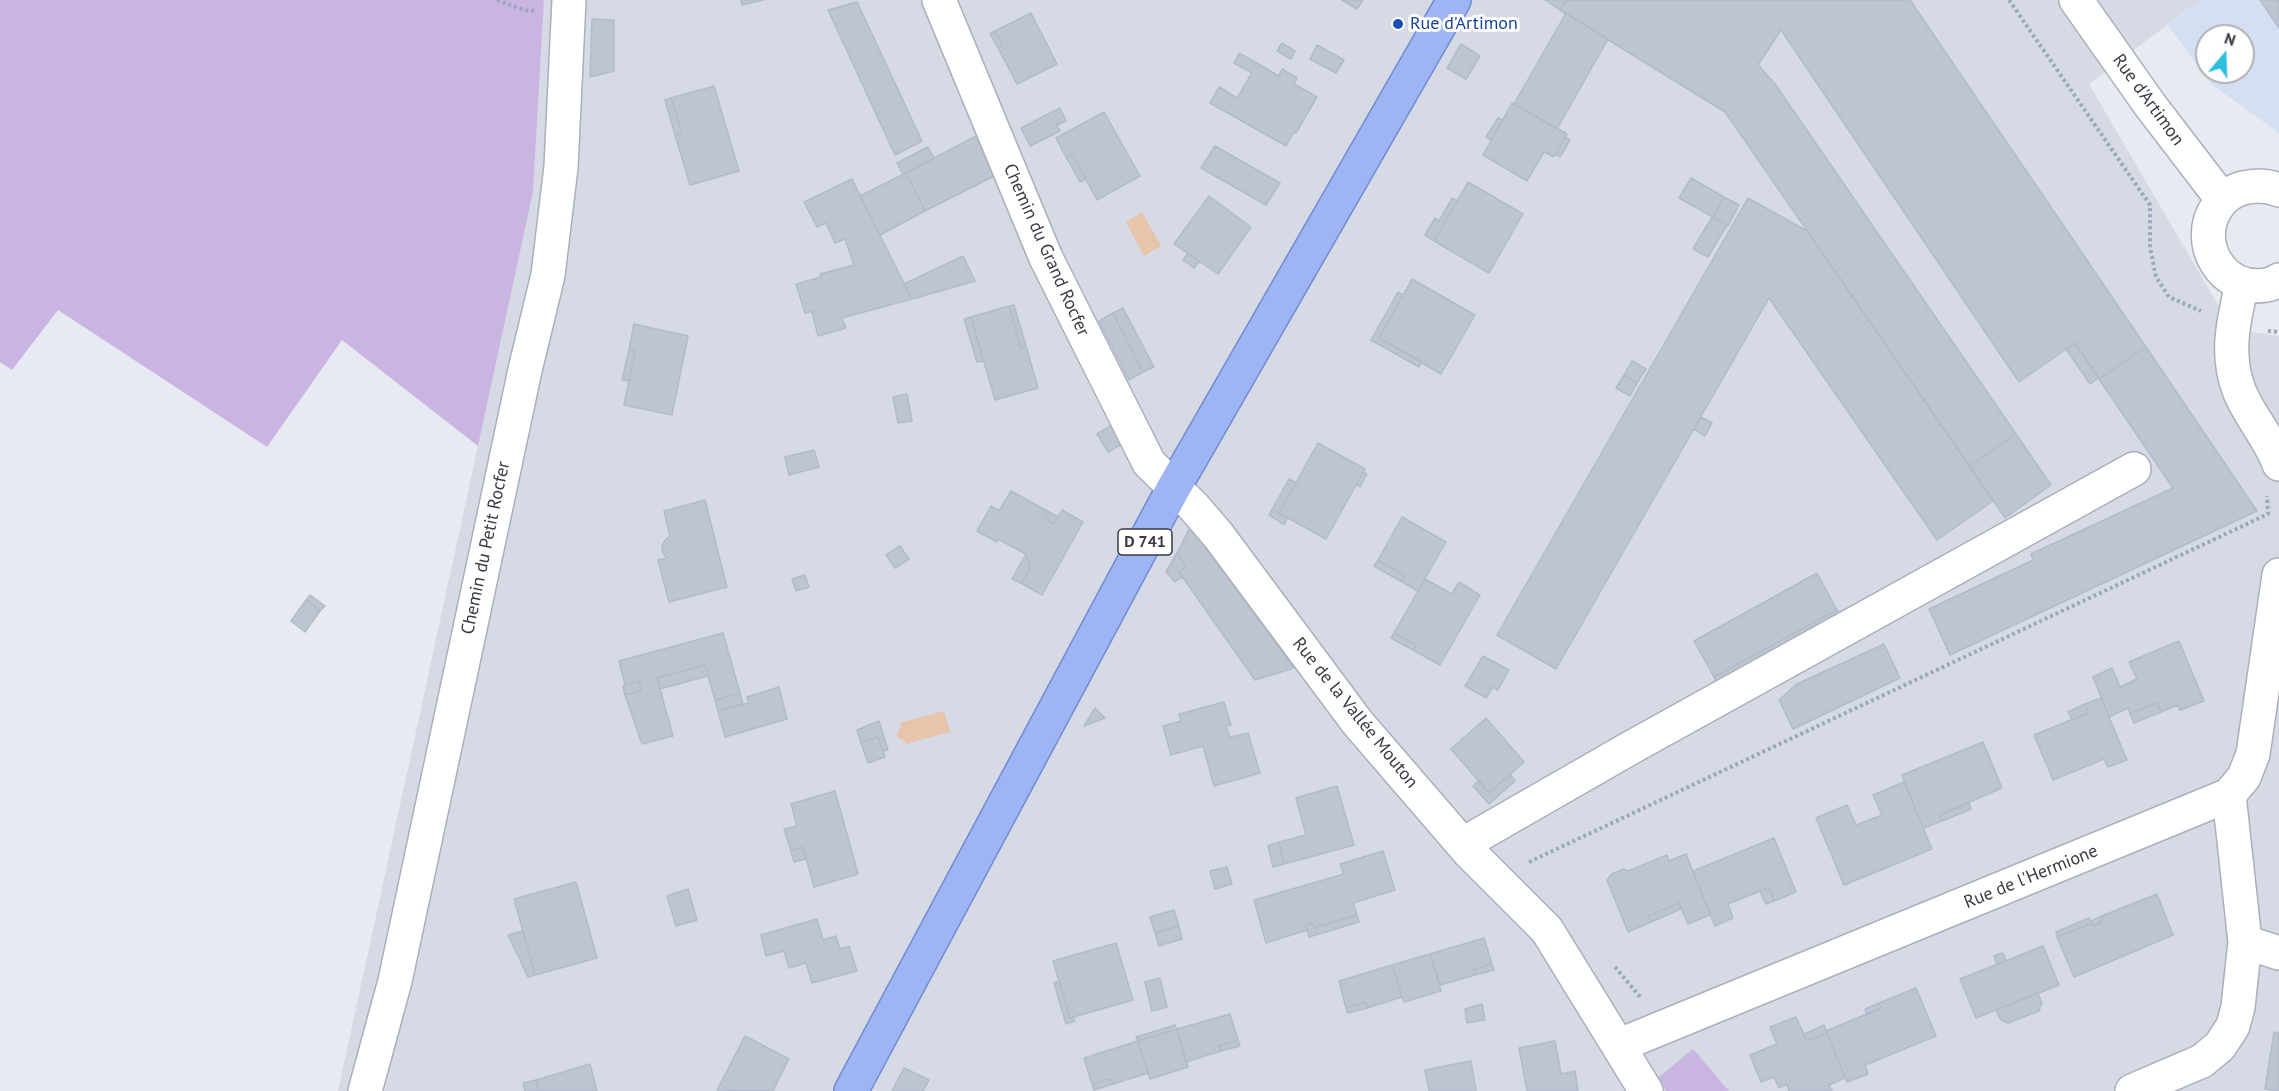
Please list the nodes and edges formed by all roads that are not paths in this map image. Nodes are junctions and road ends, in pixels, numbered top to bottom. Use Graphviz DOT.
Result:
graph roads {
  1 [pos="569,0"];
  2 [pos="939,0"];
  3 [pos="1454,0"];
  4 [pos="2076,0"];
  5 [pos="2279,190"];
  6 [pos="2223,200"];
  7 [pos="2279,280"];
  8 [pos="2242,284"];
  9 [pos="2279,464"];
  10 [pos="2134,469"];
  11 [pos="1173,489"];
  12 [pos="2279,575"];
  13 [pos="2229,795"];
  14 [pos="1463,844"];
  15 [pos="2245,942"];
  16 [pos="2279,953"];
  17 [pos="1620,1045"];
  18 [pos="365,1091"];
  19 [pos="851,1091"];
  20 [pos="1646,1091"];
  21 [pos="2132,1091"];
  1 -- 18 [label="street, Chemin du Petit Rocfer"];
  2 -- 11 [label="street, Chemin du Grand Rocfer"];
  3 -- 11 [label="main road, D 741"];
  4 -- 6 [label="street, Rue d'Artimon"];
  5 -- 6 [label="street"];
  6 -- 8 [label="street"];
  7 -- 8 [label="street"];
  8 -- 9 [label="street"];
  10 -- 14 [label="street"];
  11 -- 14 [label="street, Rue de la Vallée Mouton"];
  11 -- 19 [label="main road, D 741"];
  12 -- 13 [label="street"];
  13 -- 15 [label="street"];
  13 -- 17 [label="street, Rue de l'Hermione"];
  14 -- 17 [label="street, Rue de la Vallée Mouton"];
  15 -- 16 [label="street"];
  15 -- 21 [label="street"];
  17 -- 20 [label="street, Rue de la Vallée Mouton"];
}
